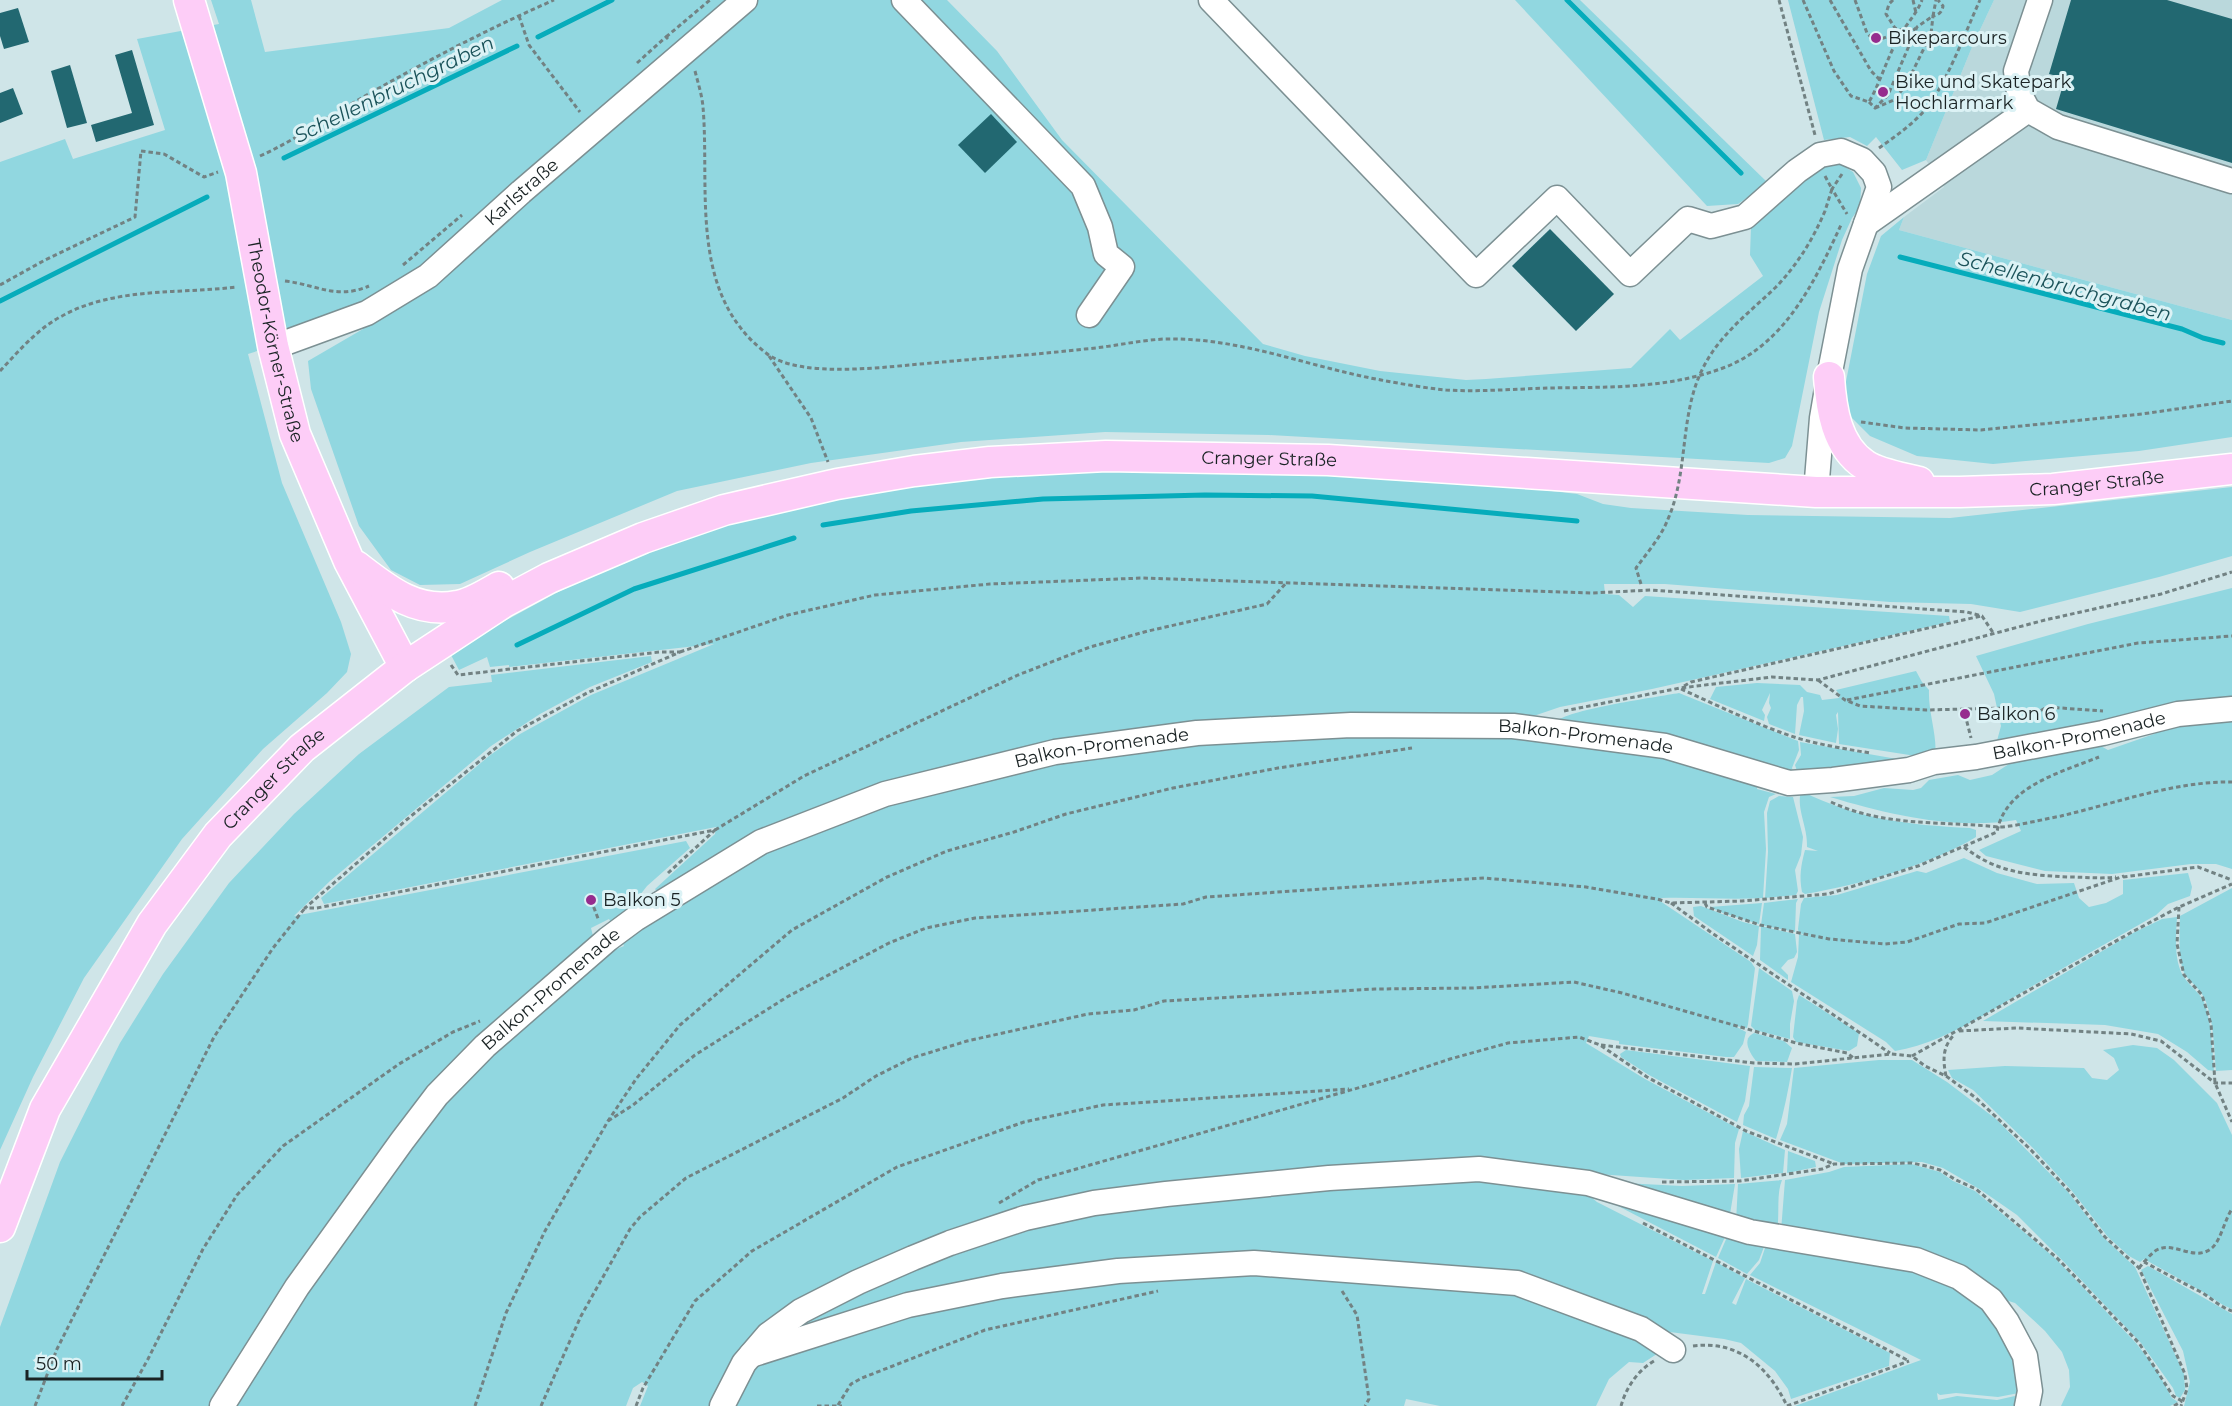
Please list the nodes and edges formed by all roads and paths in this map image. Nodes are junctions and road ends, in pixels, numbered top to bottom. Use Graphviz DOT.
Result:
graph roads {
  1 [pos="189,0"];
  2 [pos="554,0"];
  3 [pos="710,0"];
  4 [pos="745,0"];
  5 [pos="904,0"];
  6 [pos="1211,0"];
  7 [pos="1779,0"];
  8 [pos="1803,0"];
  9 [pos="1830,0"];
  10 [pos="1855,0"];
  11 [pos="1893,0"];
  12 [pos="1913,0"];
  13 [pos="1922,0"];
  14 [pos="1937,0"];
  15 [pos="1980,0"];
  16 [pos="2040,0"];
  17 [pos="1916,14"];
  18 [pos="519,16"];
  19 [pos="1933,16"];
  20 [pos="1917,27"];
  21 [pos="1902,30"];
  22 [pos="674,46"];
  23 [pos="1894,46"];
  24 [pos="632,67"];
  25 [pos="1881,81"];
  26 [pos="1869,102"];
  27 [pos="1875,108"];
  28 [pos="2028,110"];
  29 [pos="580,112"];
  30 [pos="1820,155"];
  31 [pos="1862,160"];
  32 [pos="239,165"];
  33 [pos="2232,181"];
  34 [pos="1832,189"];
  35 [pos="470,208"];
  36 [pos="1866,224"];
  37 [pos="400,268"];
  38 [pos="377,282"];
  39 [pos="263,284"];
  40 [pos="0,285"];
  41 [pos="1089,315"];
  42 [pos="274,347"];
  43 [pos="769,356"];
  44 [pos="0,371"];
  45 [pos="1829,377"];
  46 [pos="2232,401"];
  47 [pos="1835,419"];
  48 [pos="2232,469"];
  49 [pos="837,484"];
  50 [pos="1816,492"];
  51 [pos="1960,492"];
  52 [pos="724,510"];
  53 [pos="349,561"];
  54 [pos="2232,572"];
  55 [pos="1287,582"];
  56 [pos="1642,590"];
  57 [pos="1982,616"];
  58 [pos="1994,634"];
  59 [pos="2232,636"];
  60 [pos="437,645"];
  61 [pos="680,652"];
  62 [pos="405,667"];
  63 [pos="1680,688"];
  64 [pos="1845,700"];
  65 [pos="2232,709"];
  66 [pos="1556,714"];
  67 [pos="1965,714"];
  68 [pos="1972,742"];
  69 [pos="1421,746"];
  70 [pos="1880,754"];
  71 [pos="2232,782"];
  72 [pos="1829,801"];
  73 [pos="1998,827"];
  74 [pos="716,830"];
  75 [pos="1964,846"];
  76 [pos="2124,876"];
  77 [pos="662,878"];
  78 [pos="2232,882"];
  79 [pos="591,900"];
  80 [pos="1671,903"];
  81 [pos="1705,903"];
  82 [pos="2179,907"];
  83 [pos="304,908"];
  84 [pos="603,931"];
  85 [pos="482,1021"];
  86 [pos="1958,1031"];
  87 [pos="1600,1045"];
  88 [pos="1891,1054"];
  89 [pos="1912,1056"];
  90 [pos="1855,1059"];
  91 [pos="1946,1076"];
  92 [pos="2215,1083"];
  93 [pos="2232,1083"];
  94 [pos="1355,1088"];
  95 [pos="608,1121"];
  96 [pos="2232,1122"];
  97 [pos="1834,1164"];
  98 [pos="1661,1182"];
  99 [pos="999,1203"];
  100 [pos="2232,1209"];
  101 [pos="1640,1221"];
  102 [pos="0,1227"];
  103 [pos="2144,1262"];
  104 [pos="2139,1268"];
  105 [pos="1324,1269"];
  106 [pos="1164,1290"];
  107 [pos="2232,1311"];
  108 [pos="1673,1350"];
  109 [pos="751,1355"];
  110 [pos="2181,1404"];
  111 [pos="840,1405"];
  112 [pos="35,1406"];
  113 [pos="122,1406"];
  114 [pos="222,1406"];
  115 [pos="475,1406"];
  116 [pos="541,1406"];
  117 [pos="636,1406"];
  118 [pos="722,1406"];
  119 [pos="817,1406"];
  120 [pos="1365,1406"];
  121 [pos="1621,1406"];
  122 [pos="1787,1406"];
  123 [pos="2027,1406"];
  124 [pos="2174,1406"];
  1 -- 32 [label="main road, Theodor-Körner-Straße"];
  2 -- 18 [label="path"];
  3 -- 22 [label="path"];
  4 -- 22 [label="street, Karlstraße"];
  5 -- 41 [label="street"];
  6 -- 30 [label="street"];
  7 -- 30 [label="path"];
  8 -- 26 [label="path"];
  9 -- 25 [label="path"];
  10 -- 21 [label="path"];
  11 -- 21 [label="path"];
  12 -- 17 [label="path"];
  13 -- 17 [label="path"];
  14 -- 19 [label="path"];
  14 -- 19 [label="path"];
  15 -- 31 [label="path"];
  16 -- 28 [label="street"];
  17 -- 21 [label="path"];
  18 -- 29 [label="path"];
  18 -- 32 [label="path"];
  19 -- 20 [label="path"];
  19 -- 27 [label="path"];
  20 -- 23 [label="path"];
  20 -- 27 [label="path"];
  21 -- 23 [label="path"];
  22 -- 24 [label="path"];
  22 -- 42 [label="street, Karlstraße"];
  22 -- 43 [label="path"];
  23 -- 25 [label="path"];
  25 -- 26 [label="path"];
  26 -- 27 [label="path"];
  28 -- 33 [label="street"];
  28 -- 36 [label="street"];
  30 -- 31 [label="street"];
  30 -- 34 [label="path"];
  31 -- 34 [label="path"];
  31 -- 36 [label="street, Cranger Straße"];
  32 -- 39 [label="main road, Theodor-Körner-Straße"];
  32 -- 40 [label="path"];
  34 -- 43 [label="path"];
  34 -- 56 [label="path, bridge"];
  35 -- 37 [label="path"];
  36 -- 45 [label="street, Cranger Straße"];
  38 -- 39 [label="path"];
  39 -- 42 [label="main road, Theodor-Körner-Straße"];
  39 -- 44 [label="path"];
  42 -- 53 [label="main road, Theodor-Körner-Straße"];
  43 -- 49 [label="path"];
  45 -- 47 [label="main road, Cranger Straße"];
  45 -- 50 [label="street, Cranger Straße"];
  46 -- 47 [label="path"];
  47 -- 51 [label="main road, Cranger Straße"];
  48 -- 51 [label="main road, Cranger Straße"];
  49 -- 50 [label="main road, Cranger Straße"];
  49 -- 52 [label="main road, Cranger Straße"];
  50 -- 51 [label="main road, Cranger Straße"];
  52 -- 53 [label="main road, Cranger Straße"];
  52 -- 60 [label="main road, Cranger Straße"];
  53 -- 62 [label="main road, Theodor-Körner-Straße"];
  54 -- 58 [label="path"];
  55 -- 56 [label="path"];
  55 -- 61 [label="path"];
  55 -- 74 [label="path"];
  56 -- 57 [label="path"];
  57 -- 58 [label="path"];
  57 -- 63 [label="path"];
  58 -- 63 [label="path"];
  59 -- 64 [label="path"];
  60 -- 61 [label="path"];
  60 -- 62 [label="main road, Cranger Straße"];
  61 -- 83 [label="path"];
  62 -- 102 [label="main road, Cranger Straße"];
  63 -- 66 [label="path"];
  63 -- 70 [label="path"];
  65 -- 114 [label="street, Balkon-Promenade"];
  67 -- 68 [label="path"];
  69 -- 95 [label="path"];
  71 -- 73 [label="path"];
  72 -- 73 [label="path"];
  73 -- 75 [label="path"];
  74 -- 77 [label="path"];
  74 -- 83 [label="path"];
  75 -- 76 [label="path"];
  75 -- 81 [label="path"];
  76 -- 78 [label="path"];
  76 -- 81 [label="path"];
  78 -- 82 [label="path"];
  79 -- 84 [label="path"];
  80 -- 81 [label="path"];
  80 -- 88 [label="path"];
  80 -- 95 [label="path"];
  82 -- 86 [label="path"];
  82 -- 92 [label="path"];
  83 -- 112 [label="path"];
  85 -- 113 [label="path"];
  86 -- 89 [label="path"];
  86 -- 91 [label="path"];
  86 -- 92 [label="path"];
  87 -- 90 [label="path"];
  87 -- 94 [label="path"];
  87 -- 97 [label="path"];
  88 -- 89 [label="path"];
  88 -- 90 [label="path"];
  89 -- 91 [label="path"];
  90 -- 116 [label="path"];
  91 -- 104 [label="path"];
  92 -- 93 [label="path"];
  92 -- 96 [label="path"];
  94 -- 99 [label="path"];
  94 -- 117 [label="path"];
  95 -- 115 [label="path"];
  97 -- 98 [label="path"];
  97 -- 110 [label="path"];
  100 -- 103 [label="path"];
  101 -- 122 [label="path"];
  103 -- 104 [label="path"];
  103 -- 107 [label="path"];
  104 -- 110 [label="path"];
  105 -- 108 [label="street"];
  105 -- 109 [label="street"];
  105 -- 120 [label="path"];
  106 -- 111 [label="path"];
  108 -- 121 [label="path"];
  108 -- 122 [label="path"];
  109 -- 118 [label="street"];
  109 -- 123 [label="street"];
  110 -- 124 [label="path"];
  111 -- 119 [label="path"];
}
